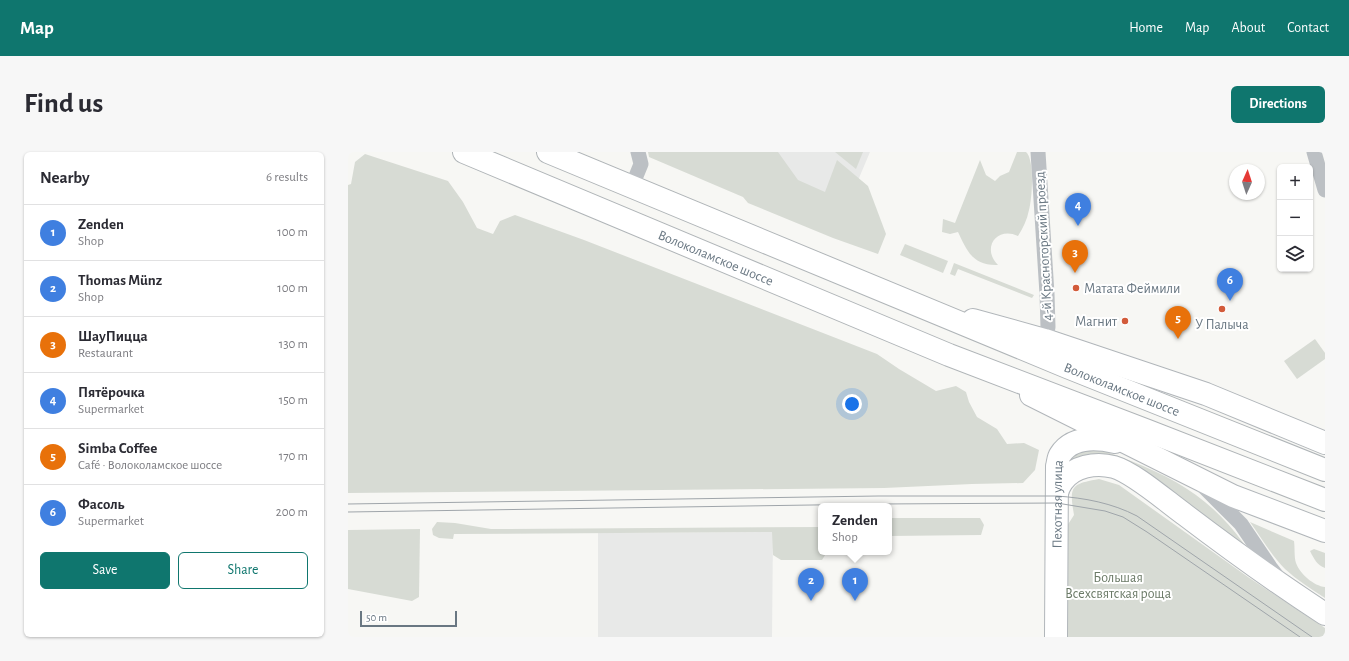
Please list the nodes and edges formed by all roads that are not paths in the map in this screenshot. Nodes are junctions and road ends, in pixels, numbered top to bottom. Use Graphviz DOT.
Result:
graph roads {
  1 [pos="464,152"];
  2 [pos="548,152"];
  3 [pos="568,152"];
  4 [pos="638,152"];
  5 [pos="1314,152"];
  6 [pos="1039,155"];
  7 [pos="628,184"];
  8 [pos="1325,190"];
  9 [pos="921,306"];
  10 [pos="1045,340"];
  11 [pos="968,363"];
  12 [pos="1206,394"];
  13 [pos="1325,430"];
  14 [pos="1325,443"];
  15 [pos="1137,447"];
  16 [pos="1325,470"];
  17 [pos="1188,473"];
  18 [pos="1057,493"];
  19 [pos="1325,500"];
  20 [pos="1325,531"];
  21 [pos="1296,595"];
  22 [pos="1325,614"];
  23 [pos="1056,637"];
  1 -- 11 [label="main road, Волоколамское шоссе"];
  2 -- 7 [label="main road, Волоколамское шоссе"];
  3 -- 7 [label="main road"];
  4 -- 7 [label="street"];
  5 -- 8 [label="street"];
  6 -- 10 [label="street, 4-й Красногорский проезд"];
  7 -- 9 [label="main road, Волоколамское шоссе"];
  9 -- 10 [label="main road, Волоколамское шоссе"];
  9 -- 16 [label="main road, Волоколамское шоссе"];
  10 -- 12 [label="main road, Волоколамское шоссе"];
  11 -- 15 [label="main road, Волоколамское шоссе"];
  11 -- 19 [label="main road, Волоколамское шоссе"];
  12 -- 13 [label="main road"];
  12 -- 14 [label="main road, Волоколамское шоссе"];
  15 -- 17 [label="main road, Волоколамское шоссе"];
  15 -- 18 [label="main road, Пехотная улица"];
  17 -- 20 [label="main road, Волоколамское шоссе"];
  17 -- 21 [label="street"];
  18 -- 21 [label="main road"];
  18 -- 23 [label="main road, Пехотная улица"];
  21 -- 22 [label="main road"];
}
